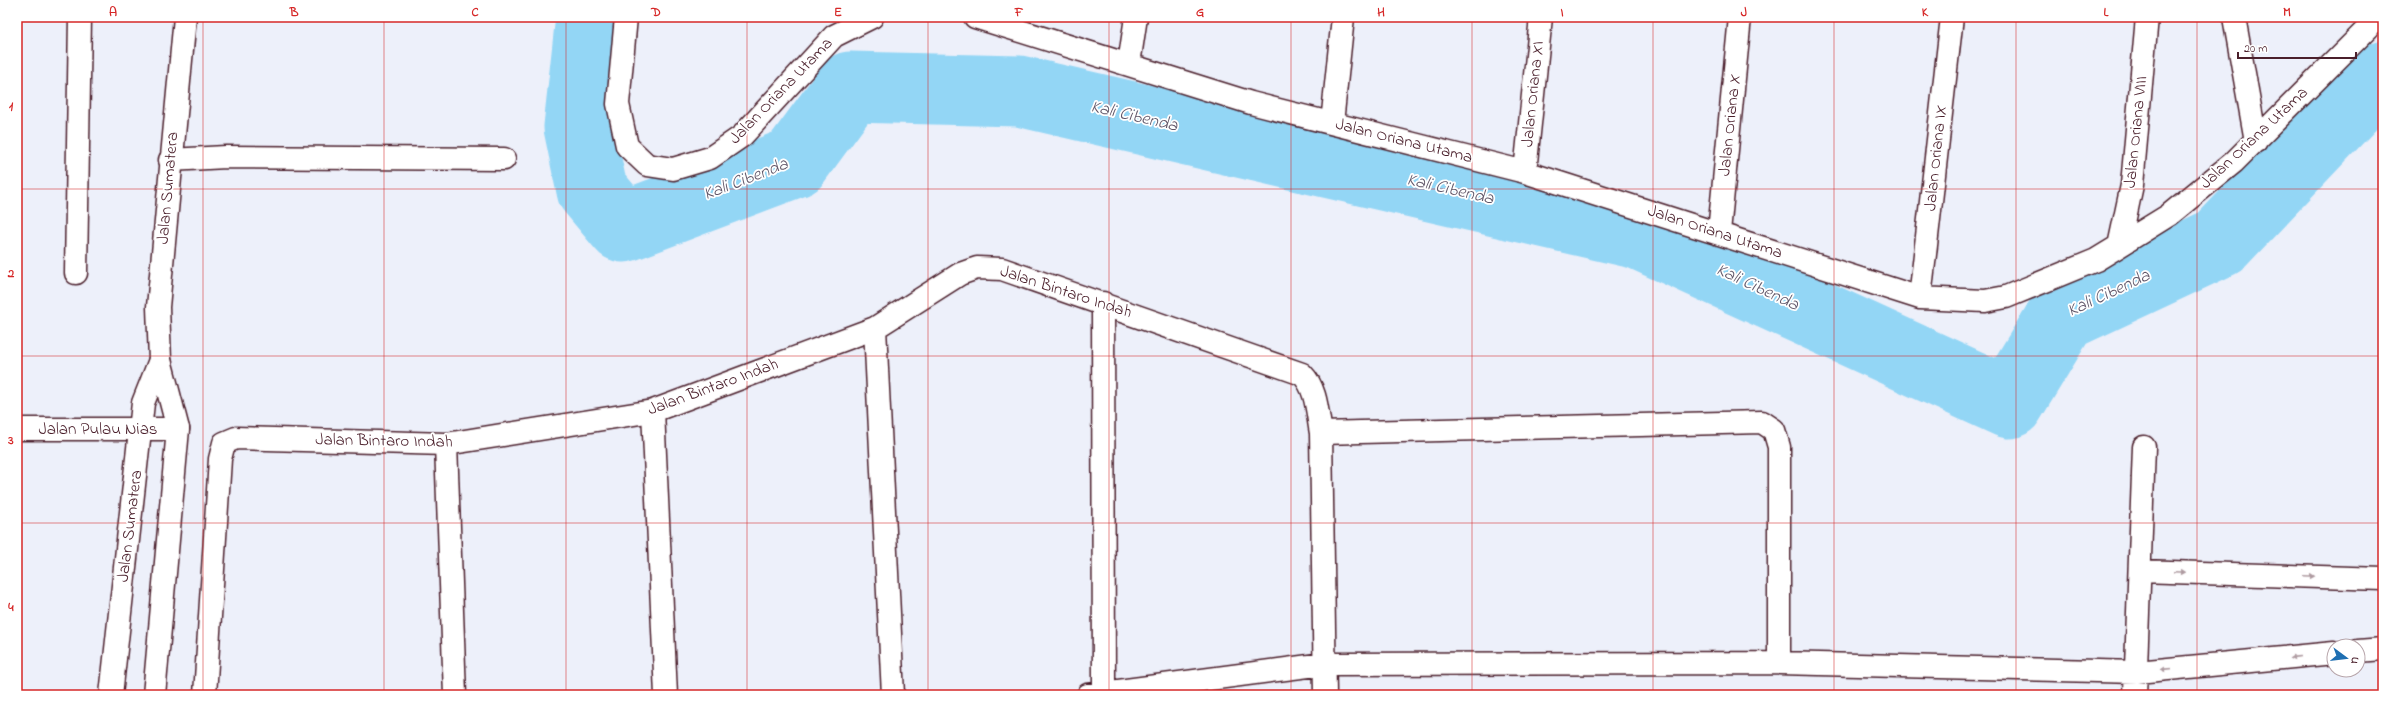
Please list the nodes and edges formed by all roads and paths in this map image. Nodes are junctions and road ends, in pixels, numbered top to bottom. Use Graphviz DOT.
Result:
graph roads {
  1 [pos="80,17"];
  2 [pos="185,17"];
  3 [pos="626,17"];
  4 [pos="872,17"];
  5 [pos="975,17"];
  6 [pos="1136,17"];
  7 [pos="1343,17"];
  8 [pos="1541,17"];
  9 [pos="1740,17"];
  10 [pos="1952,17"];
  11 [pos="2146,17"];
  12 [pos="2234,17"];
  13 [pos="2375,17"];
  14 [pos="833,26"];
  15 [pos="1129,64"];
  16 [pos="1332,123"];
  17 [pos="2256,141"];
  18 [pos="504,159"];
  19 [pos="170,160"];
  20 [pos="1525,172"];
  21 [pos="1719,232"];
  22 [pos="2119,246"];
  23 [pos="76,273"];
  24 [pos="1920,298"];
  25 [pos="1103,303"];
  26 [pos="875,328"];
  27 [pos="160,360"];
  28 [pos="653,411"];
  29 [pos="141,428"];
  30 [pos="17,429"];
  31 [pos="178,429"];
  32 [pos="1321,433"];
  33 [pos="446,444"];
  34 [pos="2144,447"];
  35 [pos="2140,571"];
  36 [pos="2383,579"];
  37 [pos="2383,649"];
  38 [pos="2366,650"];
  39 [pos="2326,655"];
  40 [pos="1780,663"];
  41 [pos="1324,664"];
  42 [pos="2137,672"];
  43 [pos="1096,694"];
  44 [pos="111,695"];
  45 [pos="154,695"];
  46 [pos="205,695"];
  47 [pos="455,695"];
  48 [pos="666,695"];
  49 [pos="893,695"];
  50 [pos="1325,695"];
  51 [pos="2136,695"];
  1 -- 23 [label="street"];
  2 -- 19 [label="street, Jalan Sumatera"];
  3 -- 14 [label="street, Jalan Oriana Utama"];
  4 -- 14 [label="street, Jalan Oriana Utama"];
  5 -- 15 [label="street, Jalan Oriana Utama"];
  6 -- 15 [label="street"];
  7 -- 16 [label="street"];
  8 -- 20 [label="street, Jalan Oriana XI"];
  9 -- 21 [label="street, Jalan Oriana X"];
  10 -- 24 [label="street, Jalan Oriana IX"];
  11 -- 22 [label="street, Jalan Oriana VIII"];
  12 -- 17 [label="street"];
  13 -- 17 [label="street, Jalan Oriana Utama"];
  15 -- 16 [label="street, Jalan Oriana Utama"];
  16 -- 20 [label="street, Jalan Oriana Utama"];
  17 -- 22 [label="street, Jalan Oriana Utama"];
  18 -- 19 [label="street"];
  19 -- 27 [label="street, Jalan Sumatera"];
  20 -- 21 [label="street, Jalan Oriana Utama"];
  21 -- 24 [label="street, Jalan Oriana Utama"];
  22 -- 24 [label="street, Jalan Oriana Utama"];
  25 -- 26 [label="street, Jalan Bintaro Indah"];
  25 -- 32 [label="street, Jalan Bintaro Indah"];
  25 -- 43 [label="street"];
  26 -- 28 [label="street, Jalan Bintaro Indah"];
  26 -- 49 [label="street"];
  27 -- 29 [label="street, Jalan Sumatera"];
  27 -- 31 [label="street, Jalan Sumatera"];
  28 -- 33 [label="street, Jalan Bintaro Indah"];
  28 -- 48 [label="street"];
  29 -- 30 [label="street, Jalan Pulau Nias"];
  29 -- 31 [label="street, Jalan Pulau Nias"];
  29 -- 44 [label="street, Jalan Sumatera"];
  31 -- 45 [label="street, Jalan Sumatera"];
  32 -- 40 [label="street"];
  32 -- 41 [label="street"];
  33 -- 46 [label="street, Jalan Bintaro Indah"];
  33 -- 47 [label="street"];
  34 -- 35 [label="street"];
  35 -- 36 [label="street, one-way"];
  35 -- 42 [label="street"];
  37 -- 38 [label="street"];
  39 -- 42 [label="street, one-way"];
  40 -- 41 [label="street"];
  40 -- 42 [label="street"];
  41 -- 43 [label="street"];
  41 -- 50 [label="street"];
  42 -- 51 [label="street"];
}
